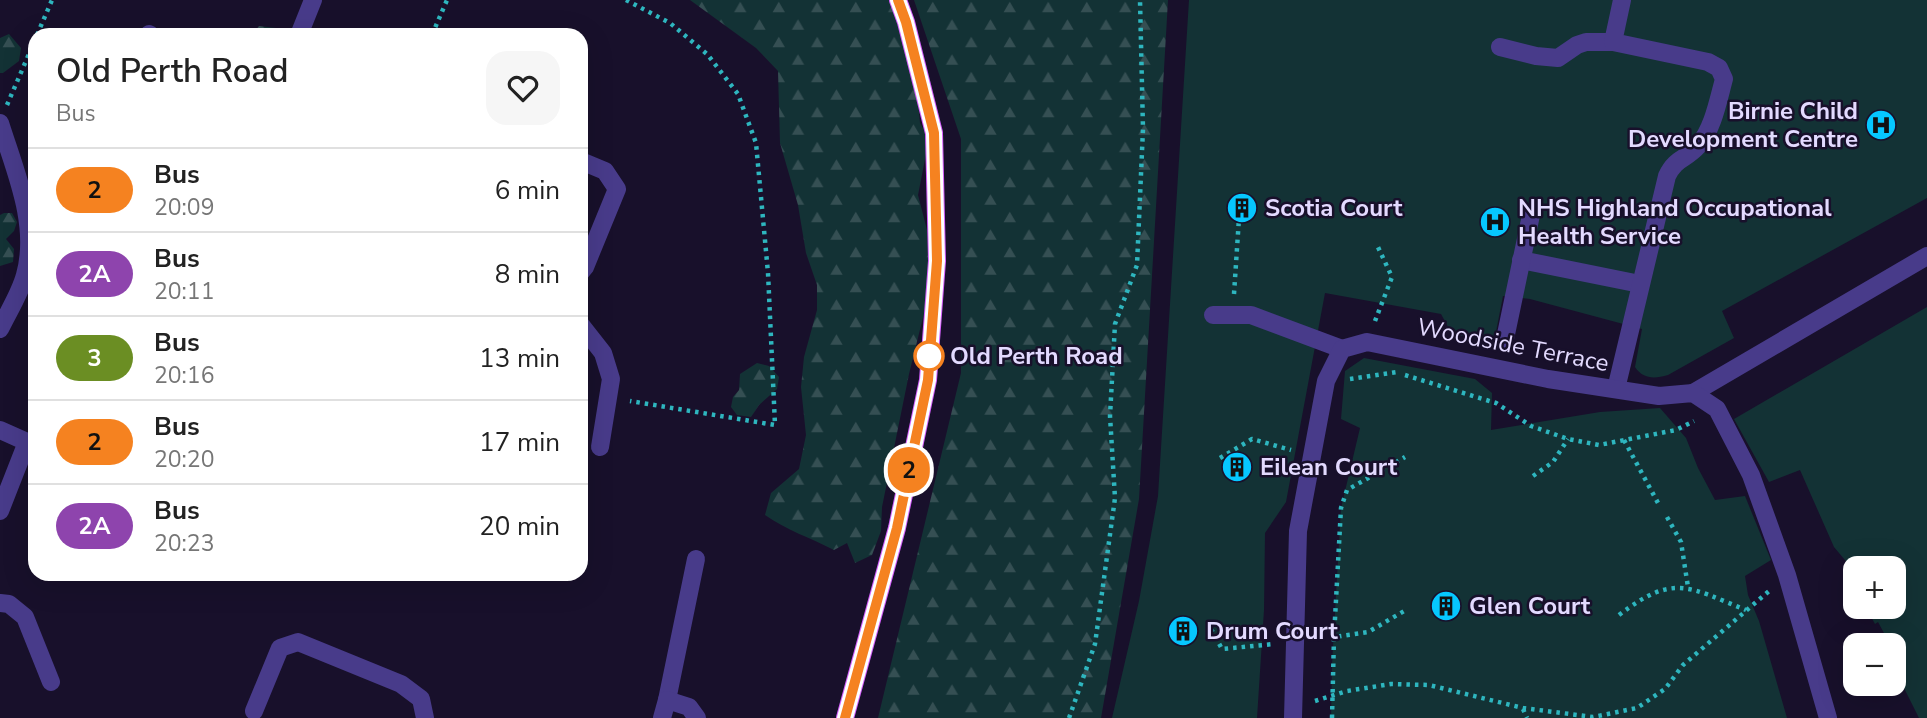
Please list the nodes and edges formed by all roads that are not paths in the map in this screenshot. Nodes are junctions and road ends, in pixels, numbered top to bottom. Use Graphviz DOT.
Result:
graph roads {
  1 [pos="313,0"];
  2 [pos="898,0"];
  3 [pos="1622,0"];
  4 [pos="302,28"];
  5 [pos="1613,42"];
  6 [pos="1500,47"];
  7 [pos="3,116"];
  8 [pos="588,164"];
  9 [pos="28,193"];
  10 [pos="1531,215"];
  11 [pos="28,246"];
  12 [pos="1927,256"];
  13 [pos="588,259"];
  14 [pos="1521,260"];
  15 [pos="1640,284"];
  16 [pos="1213,315"];
  17 [pos="0,329"];
  18 [pos="588,334"];
  19 [pos="1505,339"];
  20 [pos="1342,349"];
  21 [pos="1616,389"];
  22 [pos="1693,393"];
  23 [pos="0,430"];
  24 [pos="600,447"];
  25 [pos="0,511"];
  26 [pos="696,559"];
  27 [pos="0,603"];
  28 [pos="51,682"];
  29 [pos="667,700"];
  30 [pos="254,710"];
  31 [pos="1293,713"];
  32 [pos="425,718"];
  33 [pos="662,718"];
  34 [pos="697,718"];
  35 [pos="845,718"];
  36 [pos="1828,718"];
  1 -- 4 [label="street"];
  2 -- 35 [label="main road"];
  3 -- 5 [label="street"];
  5 -- 6 [label="street"];
  5 -- 15 [label="street"];
  7 -- 9 [label="street"];
  8 -- 13 [label="street"];
  10 -- 14 [label="street"];
  11 -- 17 [label="street"];
  12 -- 22 [label="street"];
  14 -- 15 [label="street"];
  14 -- 19 [label="street"];
  15 -- 21 [label="street"];
  16 -- 20 [label="street"];
  18 -- 24 [label="street"];
  20 -- 21 [label="street, Woodside Terrace"];
  20 -- 31 [label="street"];
  21 -- 22 [label="street, Woodside Terrace"];
  22 -- 36 [label="street"];
  23 -- 25 [label="street"];
  26 -- 29 [label="street"];
  27 -- 28 [label="street"];
  29 -- 33 [label="street"];
  29 -- 34 [label="street"];
  30 -- 32 [label="street"];
}
